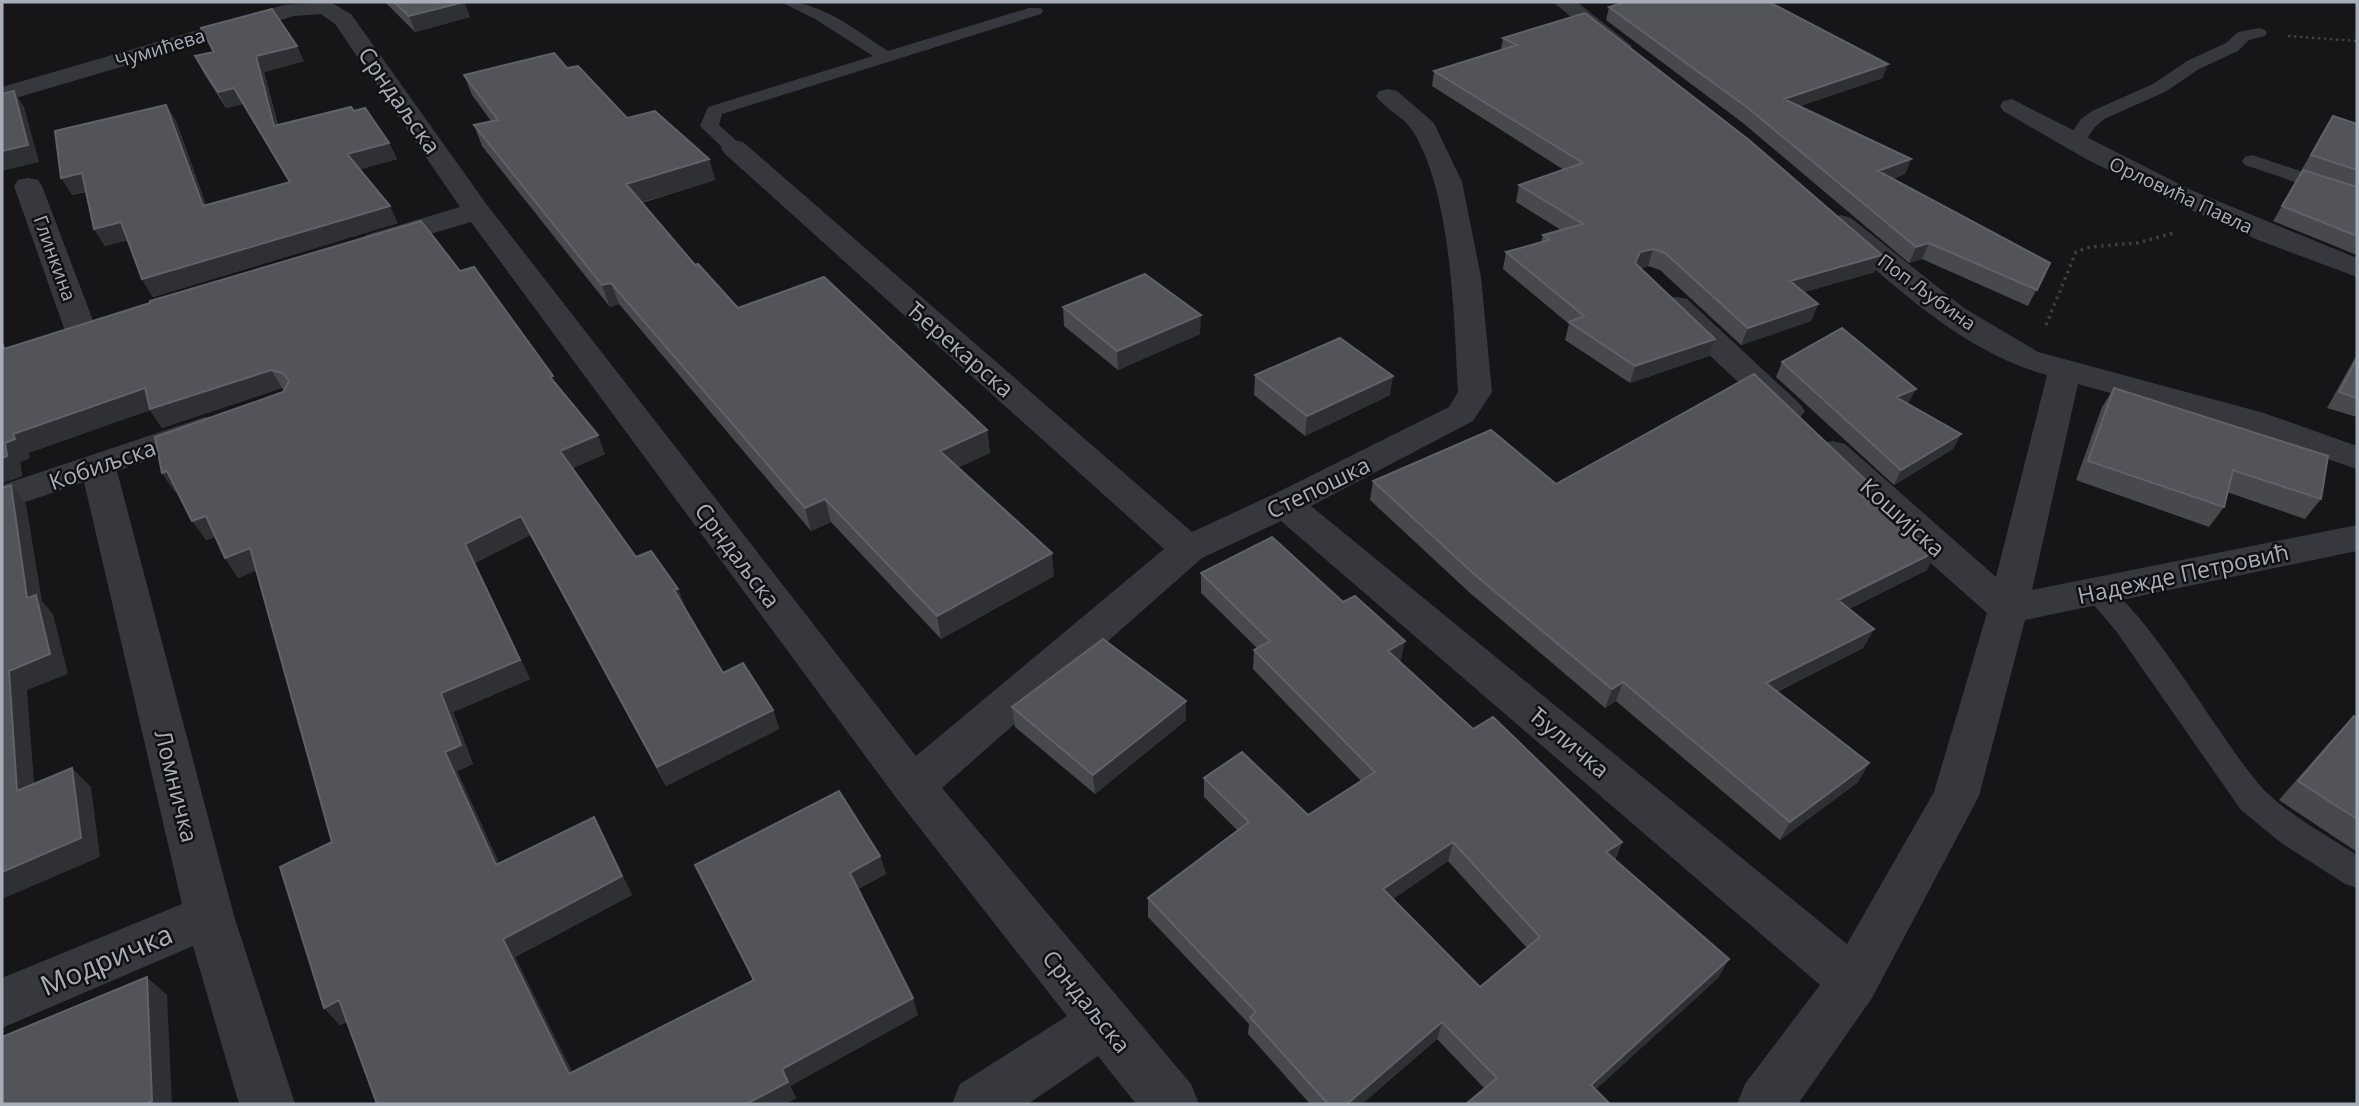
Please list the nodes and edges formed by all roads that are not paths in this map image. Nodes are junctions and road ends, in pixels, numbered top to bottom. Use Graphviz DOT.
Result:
graph roads {
  1 [pos="789,2"];
  2 [pos="1563,2"];
  3 [pos="314,4"];
  4 [pos="1035,11"];
  5 [pos="2259,33"];
  6 [pos="886,57"];
  7 [pos="1645,64"];
  8 [pos="2,95"];
  9 [pos="1388,96"];
  10 [pos="2012,106"];
  11 [pos="2074,142"];
  12 [pos="734,148"];
  13 [pos="2252,161"];
  14 [pos="28,186"];
  15 [pos="2357,197"];
  16 [pos="1822,208"];
  17 [pos="477,211"];
  18 [pos="345,251"];
  19 [pos="2357,268"];
  20 [pos="1657,288"];
  21 [pos="81,331"];
  22 [pos="2051,367"];
  23 [pos="242,415"];
  24 [pos="2357,458"];
  25 [pos="98,466"];
  26 [pos="2,498"];
  27 [pos="1285,504"];
  28 [pos="2357,538"];
  29 [pos="1188,549"];
  30 [pos="2096,591"];
  31 [pos="2008,609"];
  32 [pos="913,786"];
  33 [pos="2357,873"];
  34 [pos="209,916"];
  35 [pos="1854,981"];
  36 [pos="2,1003"];
  37 [pos="1103,1022"];
  38 [pos="267,1104"];
  39 [pos="980,1104"];
  40 [pos="1171,1104"];
  41 [pos="1765,1104"];
  1 -- 6 [label="lane"];
  2 -- 7 [label="street"];
  3 -- 8 [label="street, Чумићева"];
  3 -- 17 [label="street, Срндаљска"];
  4 -- 6 [label="lane"];
  5 -- 11 [label="lane"];
  6 -- 12 [label="lane"];
  9 -- 27 [label="street, Степошка"];
  10 -- 11 [label="street, Орловића Павла"];
  11 -- 19 [label="street, Орловића Павла"];
  12 -- 29 [label="street, Ђерекарска"];
  13 -- 15 [label="lane"];
  14 -- 21 [label="street, Глинкина"];
  16 -- 22 [label="street, Поп Љубина"];
  17 -- 18 [label="street"];
  17 -- 32 [label="street, Срндаљска"];
  20 -- 31 [label="street, Кошијска"];
  22 -- 24 [label="street, Поп Љубина"];
  22 -- 31 [label="street"];
  23 -- 25 [label="street, Кобиљска"];
  25 -- 26 [label="street, Кобиљска"];
  25 -- 34 [label="street, Ломничка"];
  27 -- 29 [label="street, Степошка"];
  27 -- 35 [label="street, Ђуличка"];
  28 -- 30 [label="street, Надежде Петровић"];
  29 -- 32 [label="street, Степошка"];
  30 -- 31 [label="street, Надежде Петровић"];
  30 -- 33 [label="lane"];
  31 -- 35 [label="street"];
  32 -- 37 [label="street, Срндаљска"];
  34 -- 36 [label="street, Модричка"];
  34 -- 38 [label="street, Ломничка"];
  35 -- 41 [label="street"];
  37 -- 39 [label="street"];
  37 -- 40 [label="street, Срндаљска"];
}
